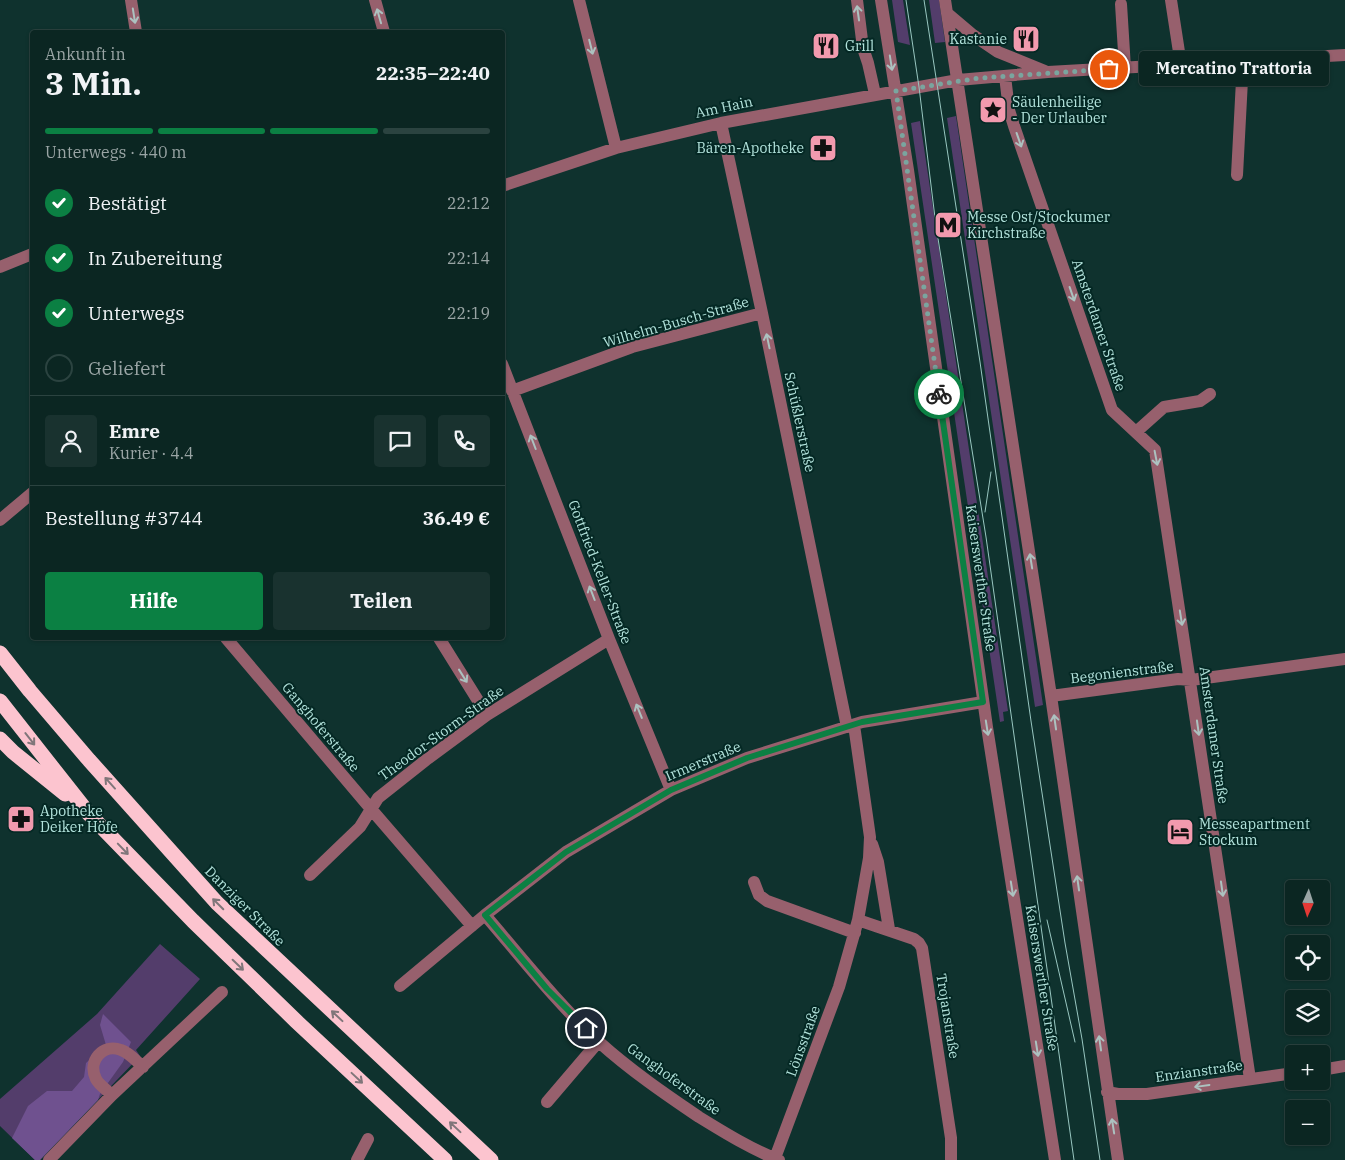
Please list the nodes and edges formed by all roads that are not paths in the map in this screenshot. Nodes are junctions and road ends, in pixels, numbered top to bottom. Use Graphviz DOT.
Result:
graph roads {
  1 [pos="131,0"];
  2 [pos="375,0"];
  3 [pos="579,0"];
  4 [pos="856,0"];
  5 [pos="881,0"];
  6 [pos="945,0"];
  7 [pos="1170,0"];
  8 [pos="1121,4"];
  9 [pos="947,13"];
  10 [pos="136,30"];
  11 [pos="383,30"];
  12 [pos="1345,55"];
  13 [pos="1243,60"];
  14 [pos="1022,62"];
  15 [pos="1180,64"];
  16 [pos="1125,68"];
  17 [pos="1048,72"];
  18 [pos="999,76"];
  19 [pos="958,80"];
  20 [pos="896,91"];
  21 [pos="875,94"];
  22 [pos="720,123"];
  23 [pos="616,148"];
  24 [pos="1237,175"];
  25 [pos="505,185"];
  26 [pos="30,255"];
  27 [pos="0,267"];
  28 [pos="762,313"];
  29 [pos="505,372"];
  30 [pos="512,390"];
  31 [pos="1210,394"];
  32 [pos="1136,432"];
  33 [pos="30,495"];
  34 [pos="0,520"];
  35 [pos="610,639"];
  36 [pos="228,640"];
  37 [pos="440,640"];
  38 [pos="0,653"];
  39 [pos="1345,659"];
  40 [pos="1191,680"];
  41 [pos="1052,696"];
  42 [pos="0,701"];
  43 [pos="983,702"];
  44 [pos="487,715"];
  45 [pos="850,726"];
  46 [pos="0,739"];
  47 [pos="671,790"];
  48 [pos="371,810"];
  49 [pos="90,814"];
  50 [pos="870,837"];
  51 [pos="310,875"];
  52 [pos="754,882"];
  53 [pos="485,915"];
  54 [pos="858,920"];
  55 [pos="472,926"];
  56 [pos="889,930"];
  57 [pos="855,933"];
  58 [pos="400,986"];
  59 [pos="222,992"];
  60 [pos="599,1041"];
  61 [pos="1345,1066"];
  62 [pos="143,1067"];
  63 [pos="1330,1068"];
  64 [pos="1285,1074"];
  65 [pos="1250,1079"];
  66 [pos="1107,1092"];
  67 [pos="112,1095"];
  68 [pos="547,1102"];
  69 [pos="368,1139"];
  70 [pos="777,1159"];
  71 [pos="49,1160"];
  72 [pos="357,1160"];
  73 [pos="445,1160"];
  74 [pos="491,1160"];
  75 [pos="952,1160"];
  76 [pos="1055,1160"];
  77 [pos="1118,1160"];
  1 -- 10 [label="street, one-way"];
  11 -- 2 [label="street, one-way"];
  3 -- 23 [label="street, one-way"];
  21 -- 4 [label="street, one-way"];
  5 -- 20 [label="street, Kaiserswerther Straße, one-way"];
  6 -- 9 [label="street"];
  7 -- 15 [label="street"];
  8 -- 16 [label="street"];
  9 -- 14 [label="street"];
  9 -- 19 [label="street"];
  12 -- 13 [label="street, Am Hain"];
  13 -- 15 [label="street, Am Hain"];
  13 -- 24 [label="street"];
  14 -- 17 [label="street"];
  14 -- 18 [label="street"];
  15 -- 16 [label="street, Am Hain"];
  16 -- 17 [label="street, Am Hain"];
  17 -- 18 [label="street, Am Hain"];
  18 -- 19 [label="street, Am Hain"];
  18 -- 32 [label="street, Amsterdamer Straße, one-way"];
  19 -- 20 [label="street, Am Hain"];
  41 -- 19 [label="street, one-way"];
  20 -- 21 [label="street, Am Hain"];
  20 -- 43 [label="street, Kaiserswerther Straße"];
  21 -- 22 [label="street, Am Hain"];
  22 -- 23 [label="street, Am Hain"];
  22 -- 28 [label="street, Schüßlerstraße"];
  23 -- 25 [label="street, Am Hain"];
  26 -- 27 [label="street"];
  28 -- 30 [label="street, Wilhelm-Busch-Straße"];
  45 -- 28 [label="street, Schüßlerstraße, one-way"];
  29 -- 30 [label="street, Gottfried-Keller-Straße"];
  35 -- 30 [label="street, Gottfried-Keller-Straße, one-way"];
  31 -- 32 [label="street"];
  32 -- 40 [label="street, Amsterdamer Straße, one-way"];
  33 -- 34 [label="street"];
  35 -- 44 [label="street, Theodor-Storm-Straße"];
  47 -- 35 [label="street, Gottfried-Keller-Straße, one-way"];
  36 -- 48 [label="street, Ganghoferstraße"];
  37 -- 44 [label="street, one-way"];
  74 -- 38 [label="highway, Danziger Straße, one-way"];
  39 -- 40 [label="street, Begonienstraße"];
  40 -- 41 [label="street, Begonienstraße"];
  40 -- 65 [label="street, Amsterdamer Straße, one-way"];
  66 -- 41 [label="street, one-way"];
  42 -- 49 [label="highway, one-way"];
  43 -- 45 [label="street, Irmerstraße"];
  43 -- 76 [label="street, Kaiserswerther Straße, one-way"];
  44 -- 48 [label="street, Theodor-Storm-Straße"];
  45 -- 47 [label="street, Irmerstraße"];
  45 -- 50 [label="street, Lönsstraße"];
  46 -- 49 [label="highway"];
  47 -- 53 [label="street, Irmerstraße"];
  48 -- 51 [label="street, Theodor-Storm-Straße"];
  48 -- 55 [label="street, Ganghoferstraße"];
  49 -- 73 [label="highway, one-way"];
  50 -- 54 [label="street, Lönsstraße"];
  50 -- 56 [label="street, Lönsstraße"];
  52 -- 57 [label="street"];
  53 -- 55 [label="street, Irmerstraße"];
  53 -- 60 [label="street, Ganghoferstraße"];
  54 -- 56 [label="street, Trojanstraße"];
  54 -- 57 [label="street, Lönsstraße"];
  55 -- 58 [label="street, Irmerstraße"];
  56 -- 75 [label="street, Trojanstraße"];
  57 -- 70 [label="street, Lönsstraße"];
  59 -- 62 [label="street"];
  60 -- 68 [label="street"];
  60 -- 70 [label="street, Ganghoferstraße"];
  61 -- 63 [label="street"];
  62 -- 67 [label="street"];
  62 -- 67 [label="street"];
  64 -- 65 [label="street, Enzianstraße"];
  65 -- 66 [label="street, Enzianstraße, one-way"];
  77 -- 66 [label="street, one-way"];
  67 -- 71 [label="street"];
  69 -- 72 [label="street"];
}
